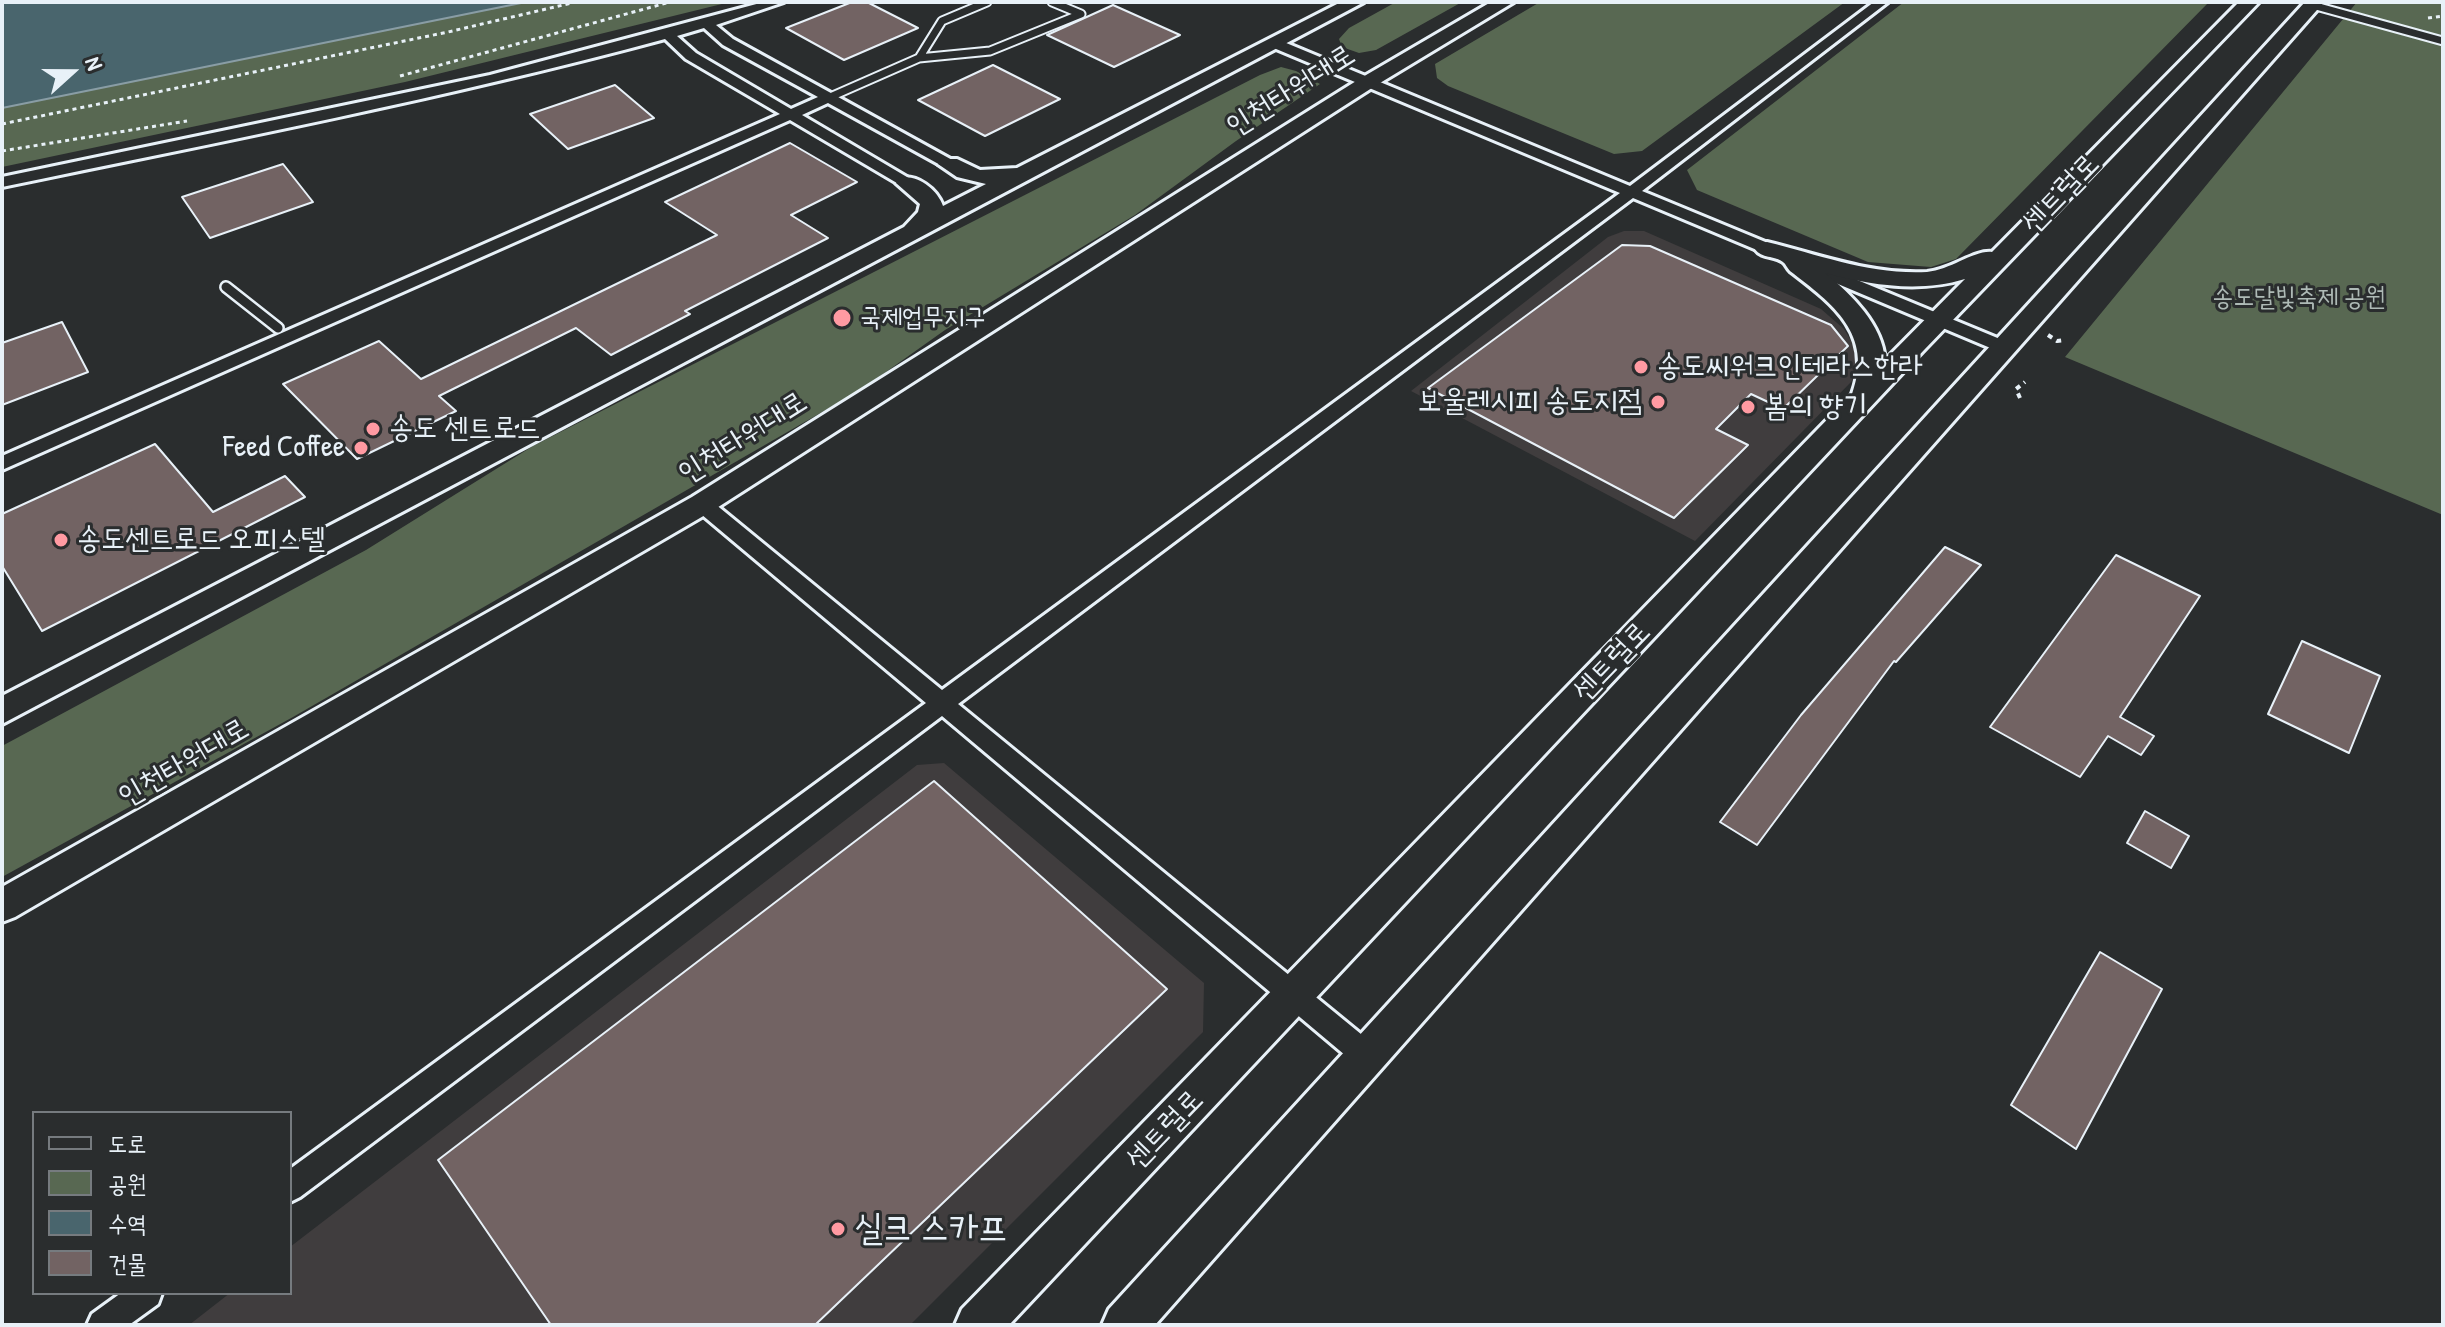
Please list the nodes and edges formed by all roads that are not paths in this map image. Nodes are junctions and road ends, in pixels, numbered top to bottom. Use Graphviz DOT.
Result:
graph roads {
  1 [pos="778,2"];
  2 [pos="987,2"];
  3 [pos="1052,2"];
  4 [pos="1355,2"];
  5 [pos="1505,2"];
  6 [pos="1882,2"];
  7 [pos="2250,2"];
  8 [pos="2314,4"];
  9 [pos="707,24"];
  10 [pos="669,35"];
  11 [pos="2443,41"];
  12 [pos="1274,43"];
  13 [pos="919,58"];
  14 [pos="1368,82"];
  15 [pos="828,98"];
  16 [pos="787,116"];
  17 [pos="949,164"];
  18 [pos="1040,165"];
  19 [pos="2,182"];
  20 [pos="907,183"];
  21 [pos="1631,192"];
  22 [pos="909,233"];
  23 [pos="2020,236"];
  24 [pos="1773,251"];
  25 [pos="226,287"];
  26 [pos="1938,320"];
  27 [pos="278,328"];
  28 [pos="2006,348"];
  29 [pos="1864,398"];
  30 [pos="2,464"];
  31 [pos="702,504"];
  32 [pos="940,704"];
  33 [pos="2,711"];
  34 [pos="2,906"];
  35 [pos="1293,997"];
  36 [pos="1368,1057"];
  37 [pos="292,1186"];
  38 [pos="144,1295"];
  39 [pos="103,1325"];
  40 [pos="978,1325"];
  41 [pos="1125,1325"];
  1 -- 9 [label="street"];
  2 -- 13 [label="lane"];
  3 -- 13 [label="lane"];
  4 -- 12 [label="main road, 인천타워대로"];
  5 -- 14 [label="main road, 인천타워대로"];
  6 -- 21 [label="street"];
  7 -- 23 [label="main road, 센트럴로"];
  8 -- 11 [label="lane"];
  8 -- 28 [label="main road, 센트럴로"];
  9 -- 10 [label="street"];
  9 -- 15 [label="street"];
  10 -- 16 [label="street"];
  10 -- 19 [label="street"];
  12 -- 14 [label="street"];
  12 -- 18 [label="main road, 인천타워대로"];
  13 -- 15 [label="lane"];
  14 -- 21 [label="street"];
  14 -- 31 [label="main road, 인천타워대로"];
  15 -- 16 [label="street"];
  15 -- 17 [label="street"];
  16 -- 20 [label="street"];
  16 -- 30 [label="street"];
  17 -- 18 [label="main road"];
  18 -- 22 [label="main road, 인천타워대로"];
  20 -- 22 [label="main road"];
  21 -- 24 [label="street"];
  21 -- 32 [label="street"];
  22 -- 33 [label="main road, 인천타워대로"];
  23 -- 24 [label="main road"];
  23 -- 26 [label="main road, 센트럴로"];
  24 -- 26 [label="street"];
  24 -- 29 [label="main road"];
  25 -- 27 [label="lane"];
  26 -- 28 [label="street"];
  26 -- 29 [label="main road, 센트럴로"];
  28 -- 36 [label="main road, 센트럴로"];
  29 -- 35 [label="main road, 센트럴로"];
  31 -- 32 [label="street"];
  31 -- 34 [label="main road, 인천타워대로"];
  32 -- 35 [label="street"];
  32 -- 37 [label="street"];
  35 -- 36 [label="street"];
  35 -- 40 [label="main road, 센트럴로"];
  36 -- 41 [label="main road, 센트럴로"];
  38 -- 39 [label="street"];
}
